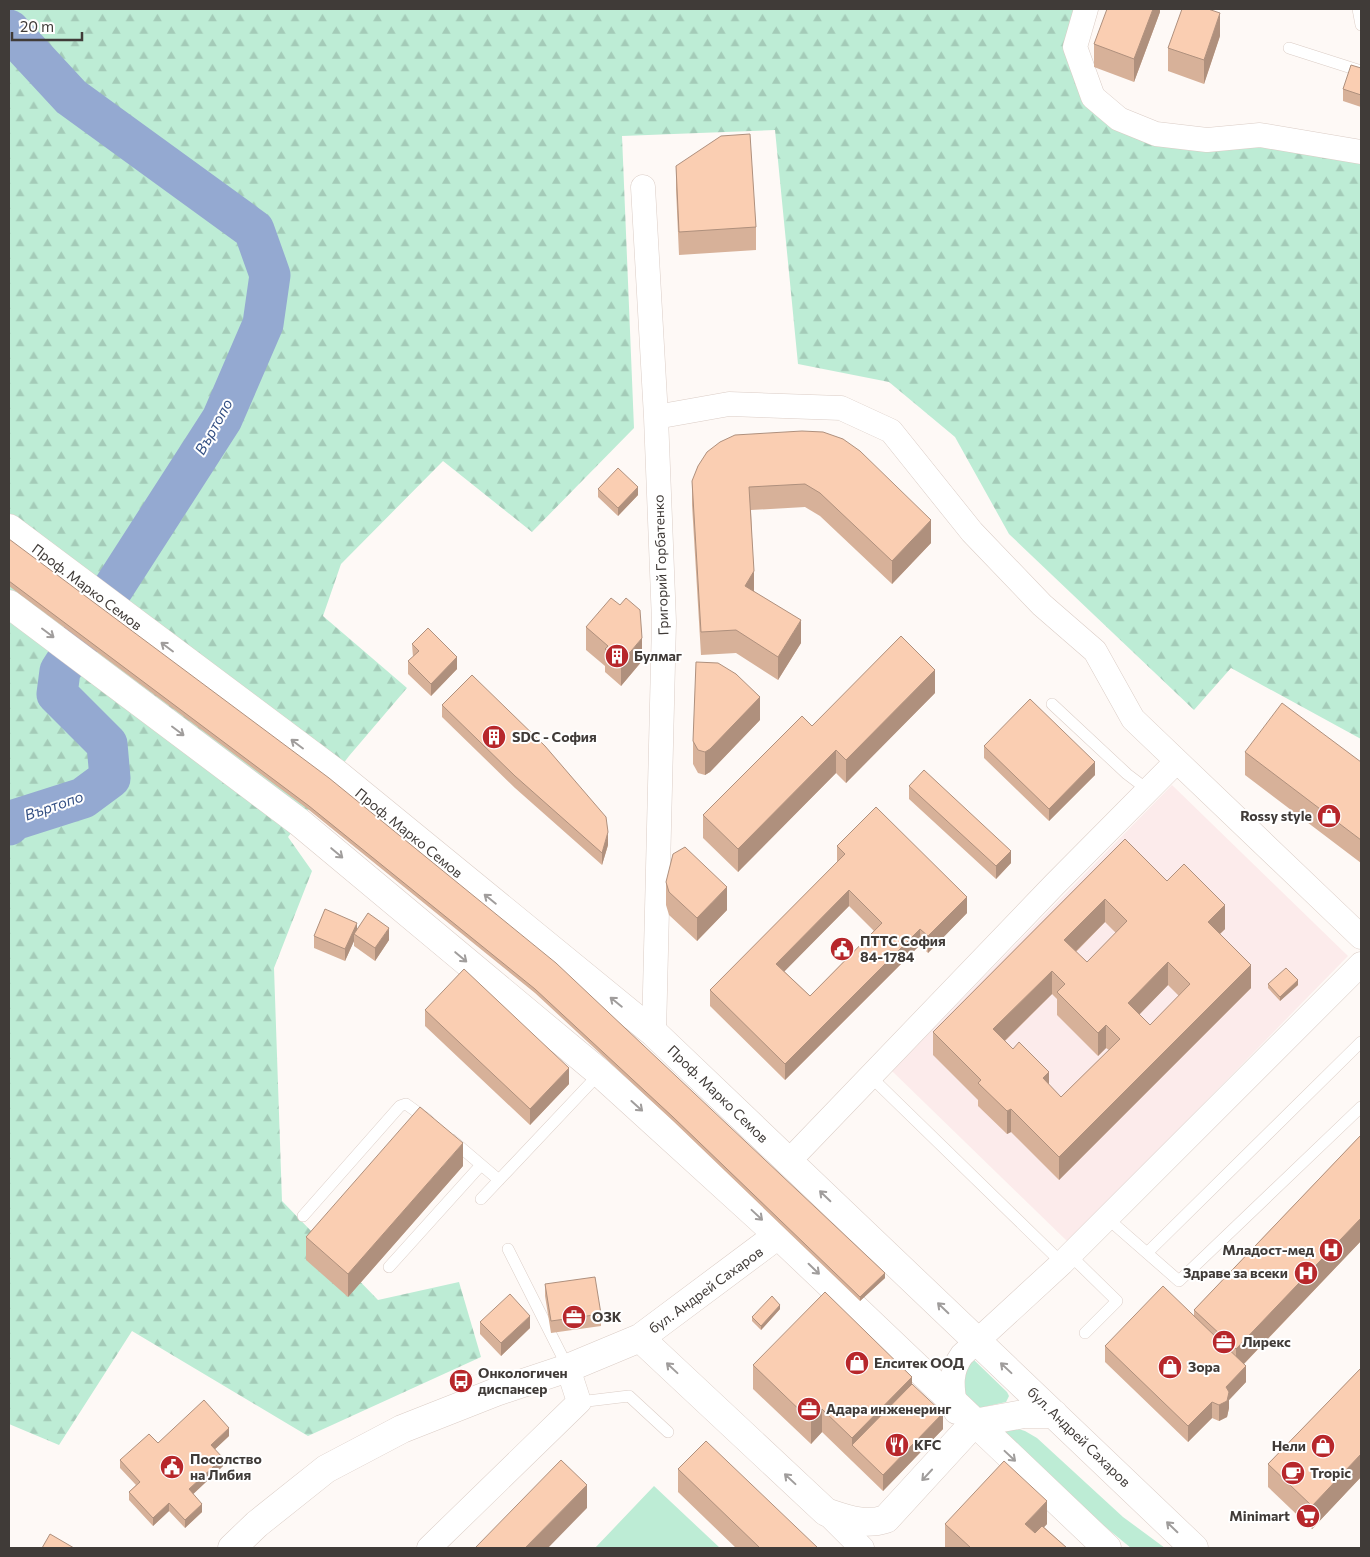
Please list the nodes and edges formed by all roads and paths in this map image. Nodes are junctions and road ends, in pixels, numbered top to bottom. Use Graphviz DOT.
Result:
graph roads {
  1 [pos="1086,9"];
  2 [pos="1358,9"];
  3 [pos="1361,25"];
  4 [pos="1289,48"];
  5 [pos="1361,71"];
  6 [pos="1361,152"];
  7 [pos="643,187"];
  8 [pos="656,418"];
  9 [pos="9,528"];
  10 [pos="9,604"];
  11 [pos="1052,704"];
  12 [pos="1177,761"];
  13 [pos="1148,790"];
  14 [pos="1361,937"];
  15 [pos="1361,964"];
  16 [pos="654,1033"];
  17 [pos="1361,1042"];
  18 [pos="600,1073"];
  19 [pos="871,1078"];
  20 [pos="1361,1108"];
  21 [pos="789,1162"];
  22 [pos="481,1165"];
  23 [pos="499,1180"];
  24 [pos="480,1199"];
  25 [pos="303,1216"];
  26 [pos="1107,1218"];
  27 [pos="778,1235"];
  28 [pos="508,1248"];
  29 [pos="1147,1253"];
  30 [pos="1066,1259"];
  31 [pos="389,1268"];
  32 [pos="1085,1333"];
  33 [pos="640,1338"];
  34 [pos="977,1342"];
  35 [pos="568,1368"];
  36 [pos="579,1402"];
  37 [pos="955,1404"];
  38 [pos="1054,1414"];
  39 [pos="967,1431"];
  40 [pos="668,1432"];
  41 [pos="826,1512"];
  42 [pos="232,1548"];
  43 [pos="429,1548"];
  44 [pos="862,1548"];
  45 [pos="1107,1548"];
  46 [pos="1194,1548"];
  1 -- 6 [label="street"];
  2 -- 3 [label="lane"];
  4 -- 5 [label="lane"];
  7 -- 8 [label="street, Григорий Горбатенко"];
  8 -- 12 [label="street"];
  8 -- 16 [label="street, Григорий Горбатенко"];
  16 -- 9 [label="main road, Проф. Марко Семов, one-way"];
  10 -- 18 [label="main road, one-way"];
  11 -- 13 [label="lane"];
  12 -- 13 [label="street"];
  12 -- 14 [label="street"];
  13 -- 19 [label="street"];
  15 -- 26 [label="street"];
  16 -- 21 [label="main road, Проф. Марко Семов"];
  17 -- 29 [label="lane"];
  18 -- 23 [label="lane"];
  18 -- 27 [label="main road, one-way"];
  19 -- 21 [label="street"];
  19 -- 30 [label="lane"];
  20 -- 29 [label="lane"];
  34 -- 21 [label="main road, бул. Андрей Сахаров, one-way"];
  22 -- 23 [label="lane"];
  22 -- 25 [label="lane"];
  22 -- 31 [label="lane"];
  23 -- 24 [label="lane"];
  26 -- 29 [label="lane"];
  26 -- 30 [label="street"];
  27 -- 33 [label="main road, бул. Андрей Сахаров"];
  27 -- 37 [label="main road, one-way"];
  28 -- 35 [label="lane"];
  30 -- 32 [label="lane"];
  30 -- 34 [label="street"];
  33 -- 35 [label="main road, бул. Андрей Сахаров"];
  41 -- 33 [label="main road, one-way"];
  34 -- 37 [label="street"];
  38 -- 34 [label="main road, бул. Андрей Сахаров, one-way"];
  35 -- 36 [label="street"];
  35 -- 42 [label="main road, бул. Андрей Сахаров"];
  36 -- 40 [label="lane"];
  36 -- 43 [label="street"];
  37 -- 39 [label="main road"];
  38 -- 39 [label="main road"];
  46 -- 38 [label="main road, бул. Андрей Сахаров, one-way"];
  39 -- 41 [label="main road, one-way"];
  39 -- 45 [label="main road, one-way"];
  41 -- 44 [label="street"];
}
